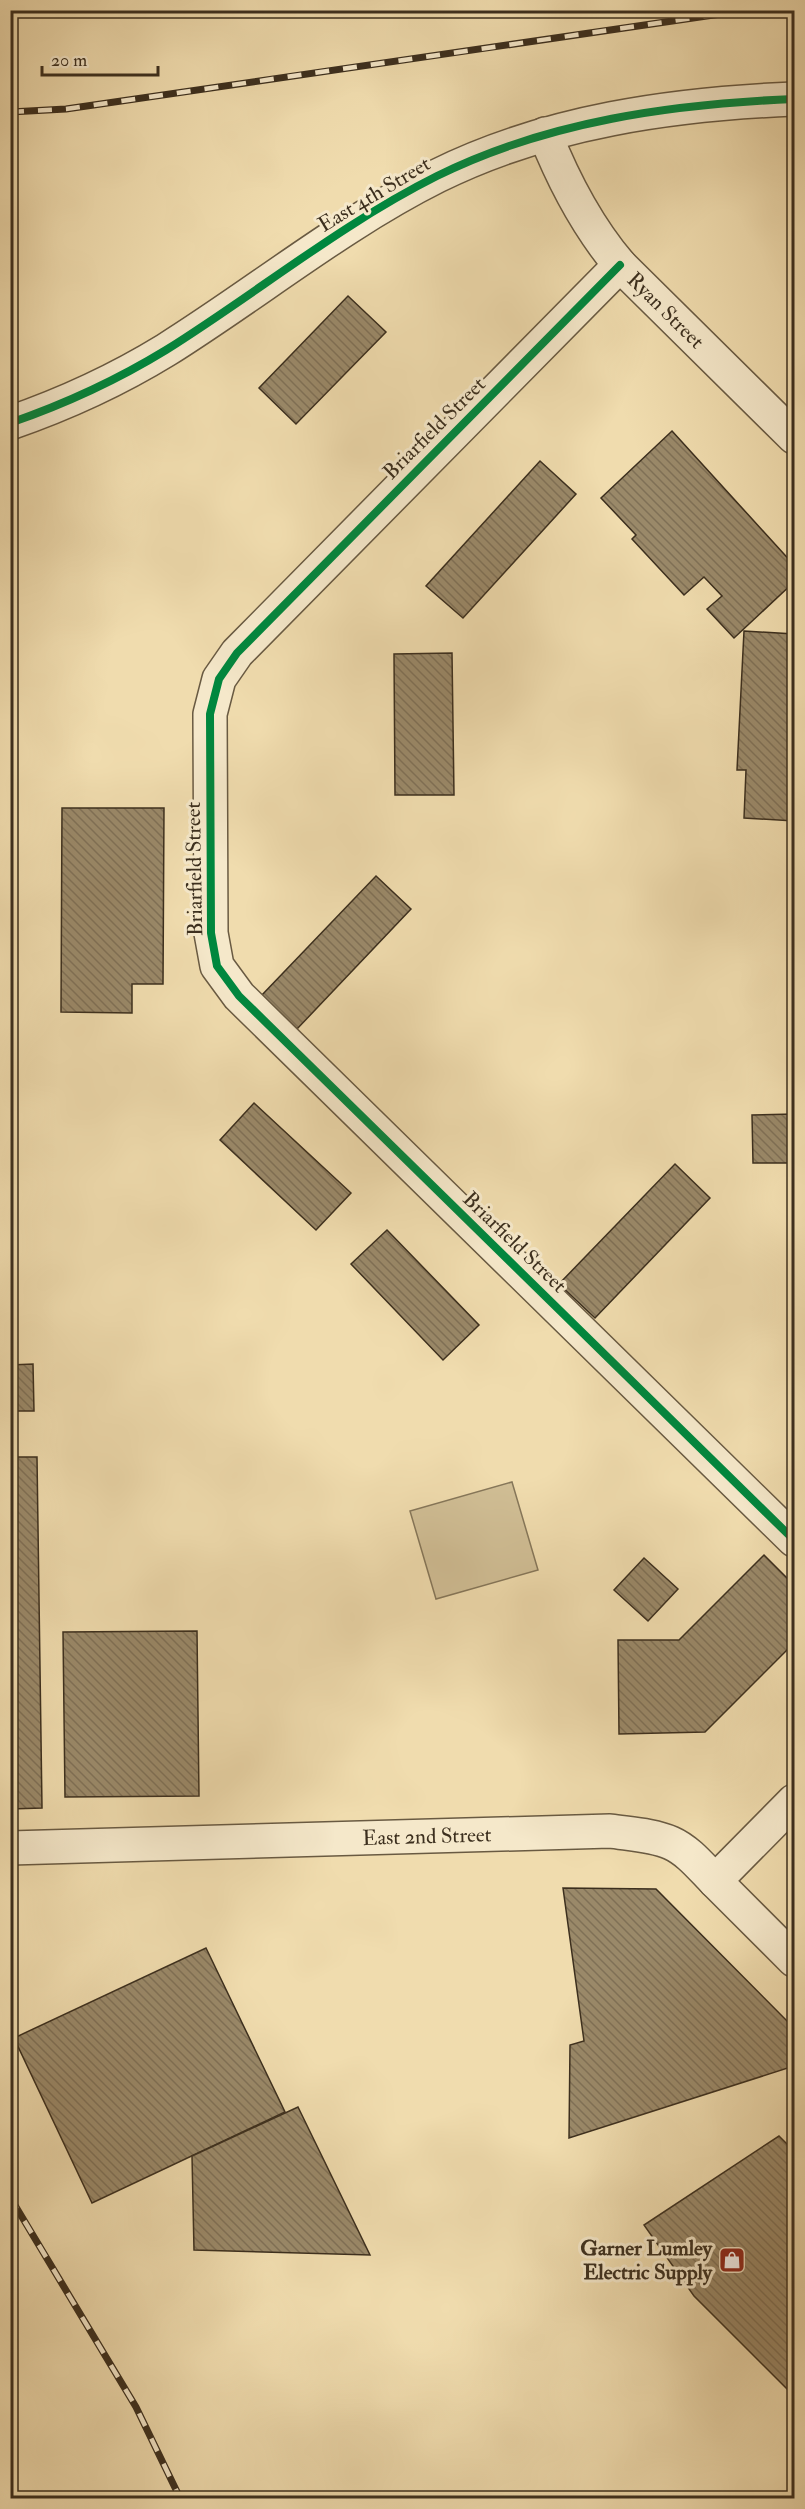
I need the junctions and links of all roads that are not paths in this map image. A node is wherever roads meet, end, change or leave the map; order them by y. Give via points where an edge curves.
1 (795, 99) edge
2 (545, 134) junction
3 (620, 265) junction
4 (10, 423) edge
5 (795, 437) edge
6 (795, 1540) edge
7 (795, 1801) edge
8 (10, 1848) edge
9 (715, 1881) junction
10 (795, 1960) edge

1 - 2 street, East 4th Street via 656,110
2 - 3 street, Ryan Street via 566,185
2 - 4 street, East 4th Street via 438,175 332,238 166,350 87,393
3 - 5 street, Ryan Street
3 - 6 street, Briarfield Street via 237,653 219,678 210,714 211,933 217,966 239,996
7 - 9 street
8 - 9 street, East 2nd Street via 610,1831 671,1844
9 - 10 street, East 2nd Street

